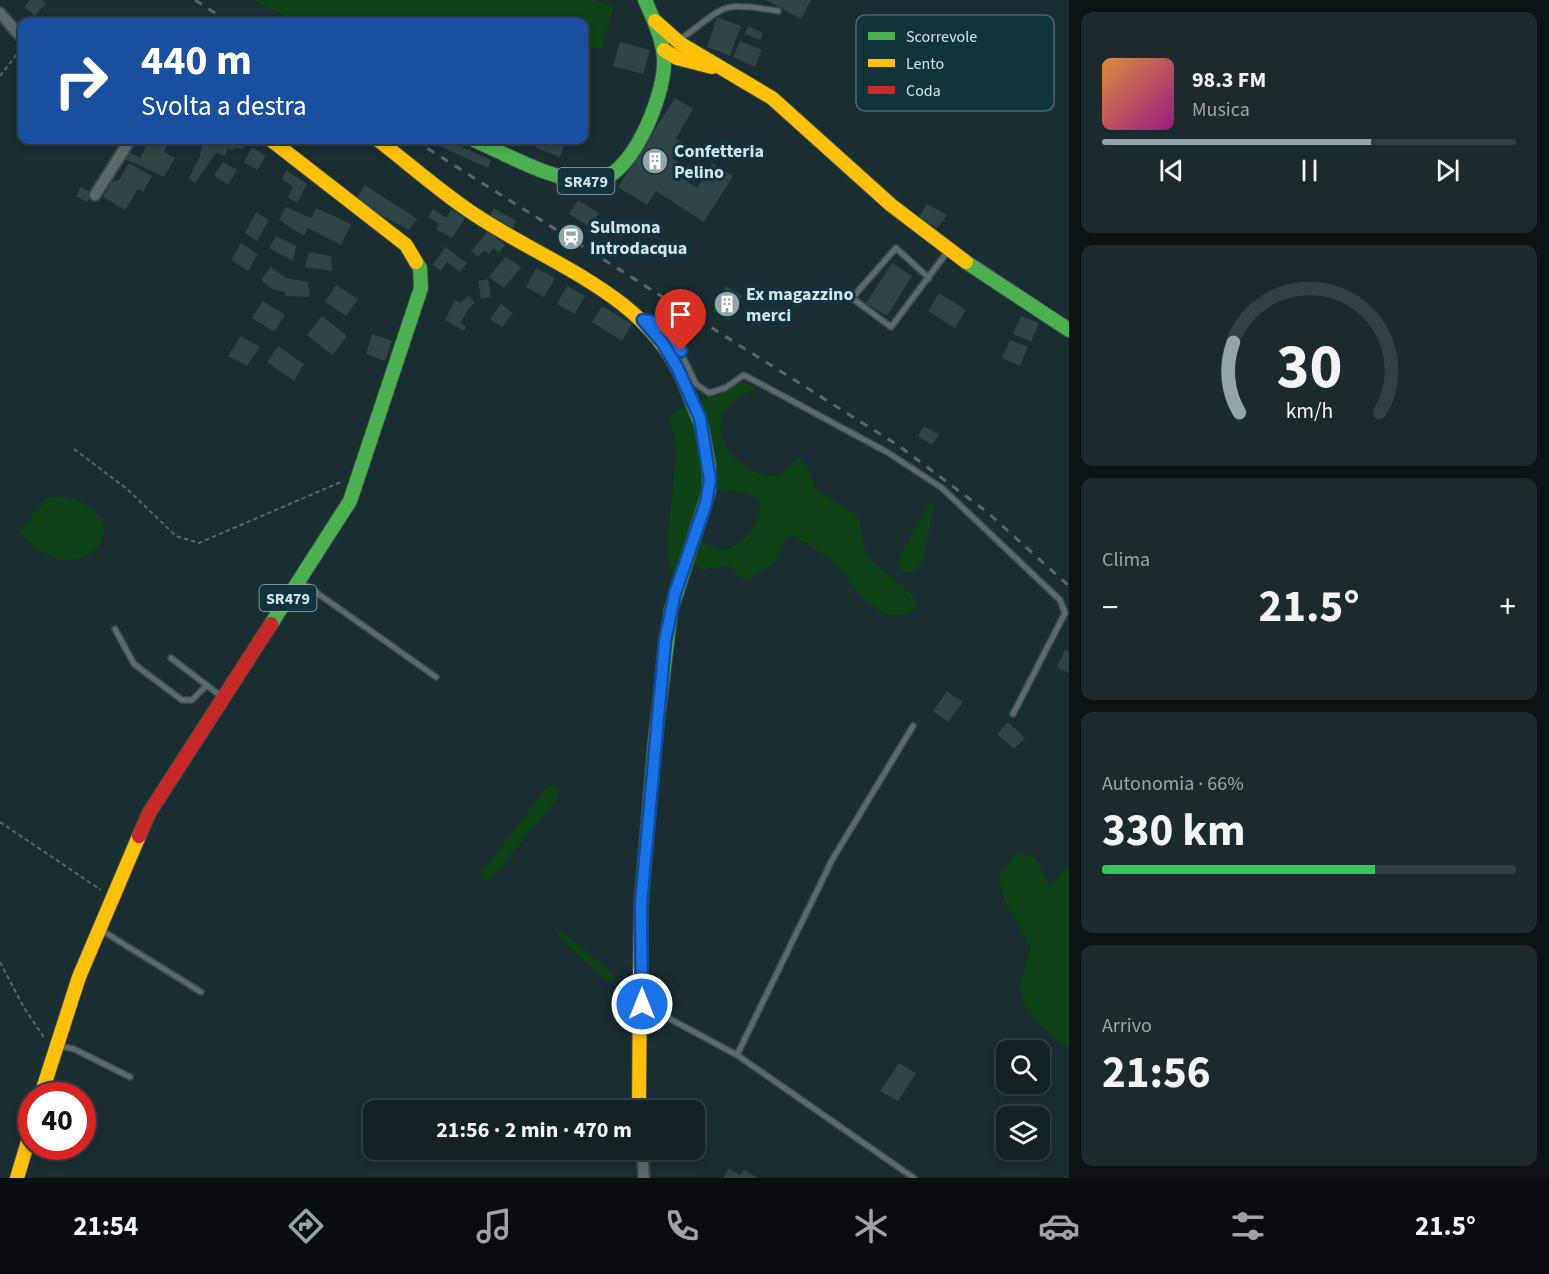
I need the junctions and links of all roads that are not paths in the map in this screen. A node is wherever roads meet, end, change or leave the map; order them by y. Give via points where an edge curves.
1 (645, 0) edge
2 (778, 11) dead end
3 (0, 13) edge
4 (18, 33) edge
5 (670, 46) junction
6 (699, 64) junction
7 (664, 74) junction
8 (735, 74) junction
9 (127, 144) edge
10 (276, 144) edge
11 (383, 144) edge
12 (484, 144) edge
13 (95, 195) dead end
14 (949, 249) junction
15 (929, 278) junction
16 (643, 320) junction
17 (1069, 330) edge
18 (299, 580) junction
19 (115, 629) dead end
20 (171, 658) dead end
21 (436, 677) dead end
22 (207, 685) junction
23 (224, 698) junction
24 (1013, 714) dead end
25 (913, 726) dead end
26 (100, 929) junction
27 (201, 992) dead end
28 (642, 1004) junction
29 (56, 1045) junction
30 (737, 1055) junction
31 (130, 1077) dead end
32 (45, 1082) edge
33 (639, 1100) edge
34 (22, 1160) edge
35 (643, 1160) edge
36 (17, 1178) edge
37 (644, 1178) edge
38 (914, 1178) edge

1 - 5 main road, SR479
2 - 5 lane via 746,3 719,6
3 - 4 street
5 - 6 main road via 677,58
5 - 7 main road, SR479
5 - 8 main road via 689,50
6 - 7 main road via 681,66
6 - 8 main road
7 - 12 main road, SR479 via 656,105 643,132 626,158 605,179 585,181 567,177
8 - 14 main road via 772,98 889,203
9 - 13 street
10 - 18 main road, SR479 via 406,245 420,268 422,288 350,501
11 - 16 main road via 469,211 564,266
14 - 15 lane
14 - 17 main road via 977,272
15 - 15 lane via 891,327 852,298 896,248
16 - 24 lane via 662,324 673,336 696,384 709,393 744,375 887,452 942,488 1060,600 1065,613
16 - 28 main road via 677,367 700,418 710,480 675,593 665,641 641,904
18 - 21 lane
18 - 23 main road, SR479
19 - 22 lane via 134,664 182,700 192,700
20 - 22 lane
22 - 23 lane
23 - 26 main road, SR479 via 149,813
25 - 30 lane via 832,860
26 - 27 lane
26 - 29 main road, SR479
28 - 30 lane
28 - 33 main road
29 - 31 lane via 74,1049
29 - 32 main road, SR479
30 - 38 lane
34 - 36 main road
35 - 37 street

